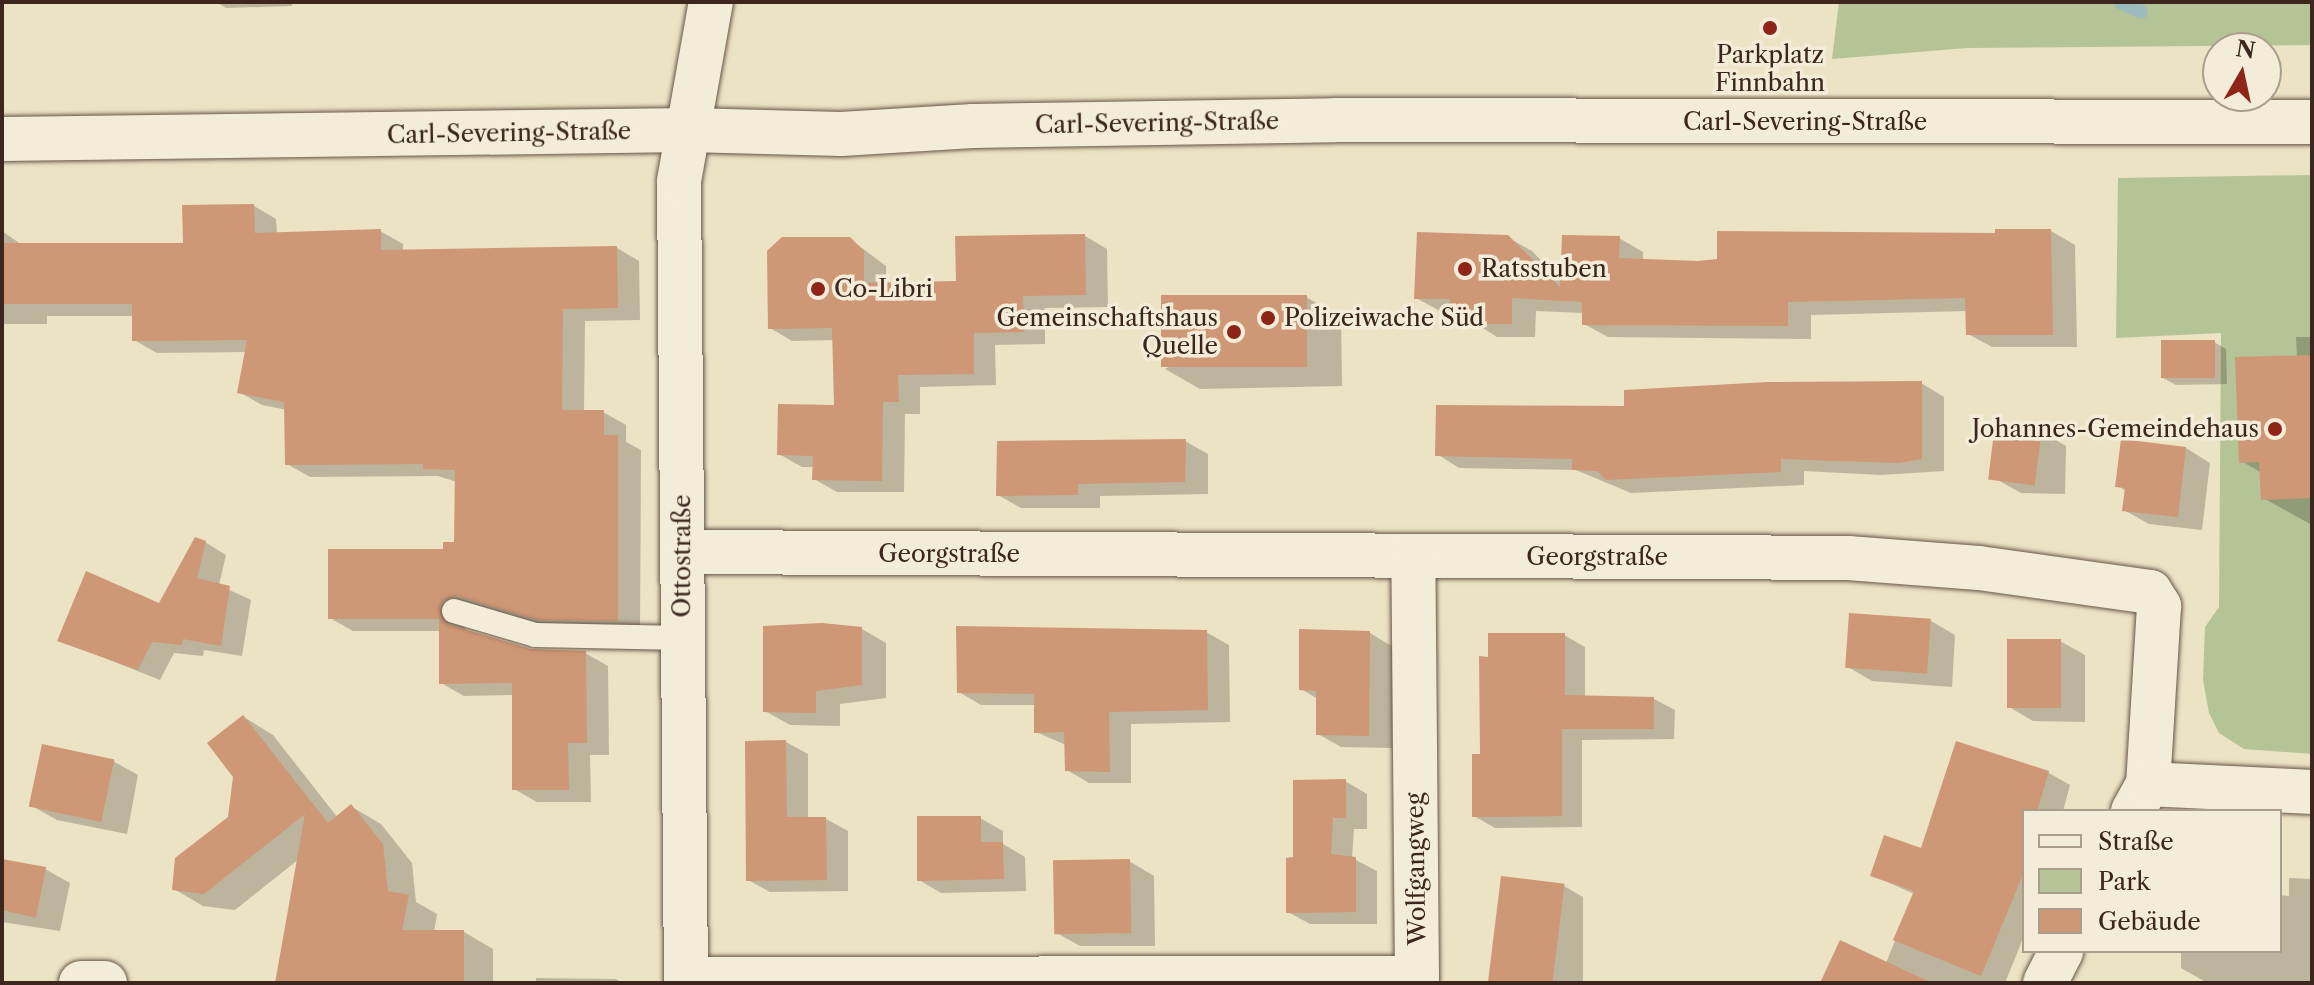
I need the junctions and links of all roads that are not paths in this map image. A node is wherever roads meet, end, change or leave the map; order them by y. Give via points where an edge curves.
1 (711, 2) edge
2 (2312, 122) edge
3 (688, 130) junction
4 (2, 139) edge
5 (682, 552) junction
6 (1413, 557) junction
7 (454, 611) dead end
8 (683, 638) junction
9 (2312, 792) edge
10 (2140, 797) edge
11 (2060, 953) edge
12 (686, 981) edge
13 (81, 983) edge
14 (105, 983) edge
15 (2045, 983) edge

1 - 3 street, Ottostraße
2 - 3 street, Carl-Severing-Straße via 1335,120 973,126 882,133
3 - 4 street, Carl-Severing-Straße
3 - 5 street, Ottostraße via 679,181
5 - 6 street, Georgstraße
5 - 8 street, Ottostraße
6 - 10 street, Georgstraße via 1848,558 1966,567 2150,592 2159,606
6 - 12 street, Wolfgangweg via 1417,978
7 - 8 lane via 535,635
8 - 12 street, Ottostraße
9 - 10 street, Georgstraße
11 - 15 street
13 - 14 street

